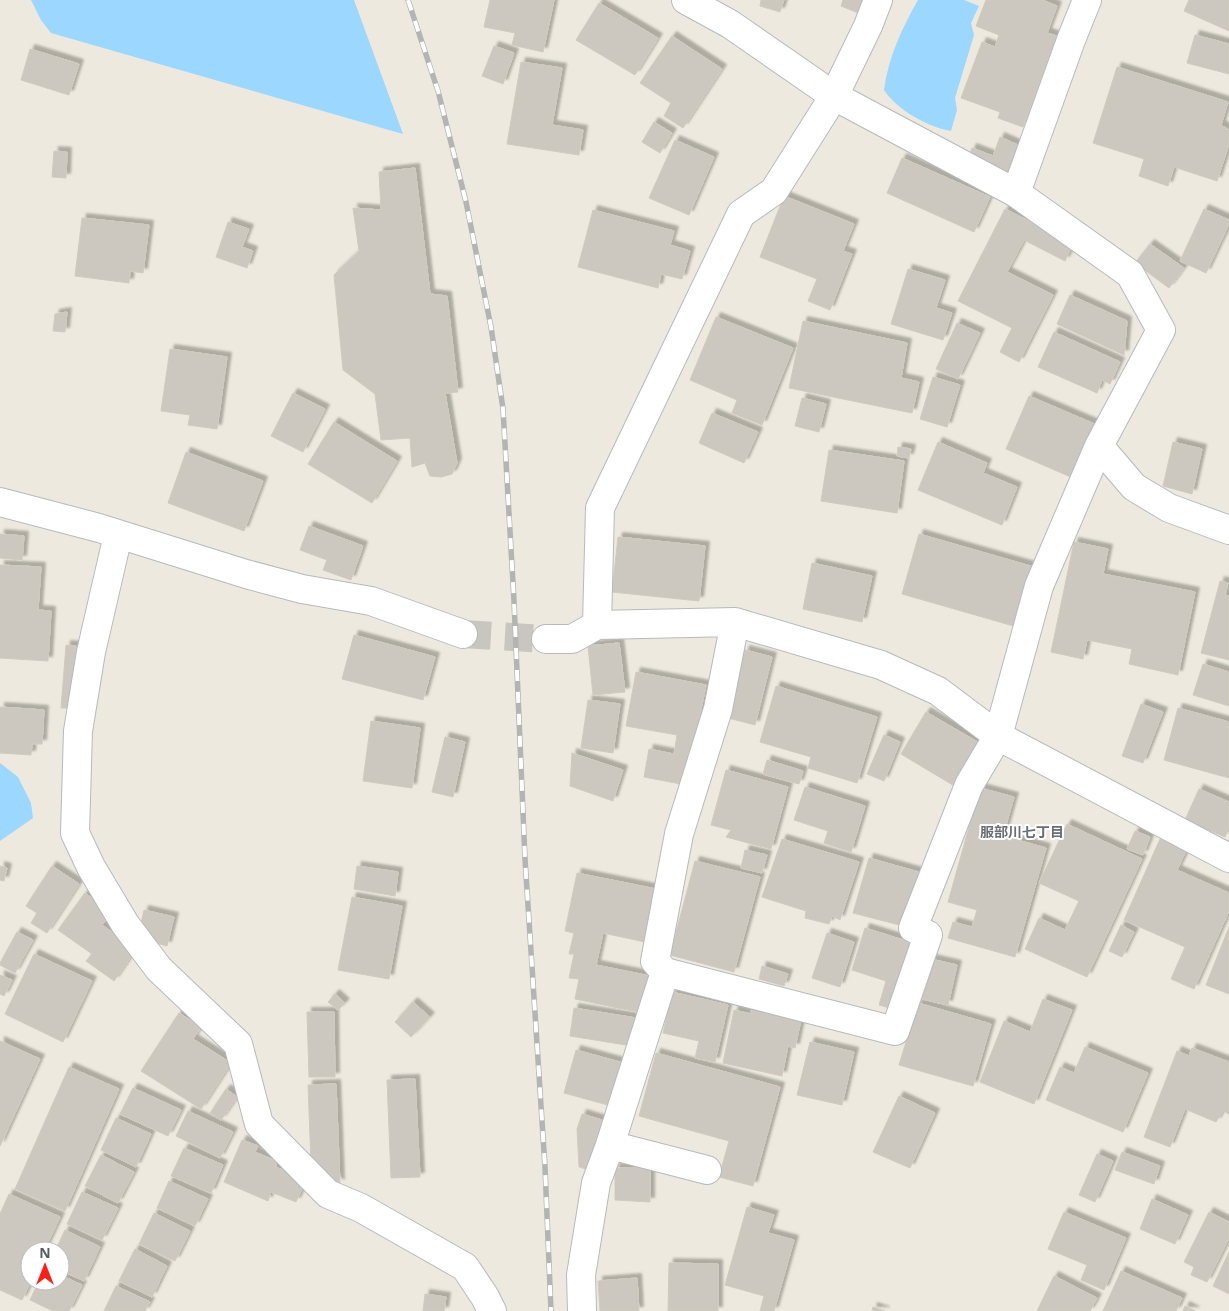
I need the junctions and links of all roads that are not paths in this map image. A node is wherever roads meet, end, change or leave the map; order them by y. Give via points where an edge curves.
1 (686, 0) edge
2 (878, 0) edge
3 (1087, 0) edge
4 (834, 96) junction
5 (1016, 193) junction
6 (1099, 446) junction
7 (0, 502) edge
8 (1229, 530) edge
9 (118, 535) junction
10 (735, 622) junction
11 (597, 625) junction
12 (463, 634) tunnel mouth
13 (546, 639) tunnel mouth
14 (998, 736) junction
15 (1229, 858) edge
16 (665, 972) junction
17 (610, 1145) junction
18 (707, 1170) dead end
19 (492, 1311) edge
20 (582, 1311) edge

1 - 4 street via 730,24
2 - 4 street
3 - 5 street
4 - 5 street
4 - 11 street via 774,191 741,214 600,508
5 - 6 street via 1130,274 1161,330
6 - 8 street via 1134,487 1169,508
6 - 14 street via 1039,586
7 - 9 street
9 - 12 street via 292,587 371,602
9 - 19 street via 91,652 78,731 75,833 91,867 125,924 159,969 238,1044 259,1124 328,1194 361,1208 465,1268
10 - 11 street
10 - 14 street via 881,665 938,691
10 - 16 street via 718,710 680,834 655,962
11 - 13 street via 572,639
14 - 15 street
14 - 16 street via 968,785 913,928 928,935 895,1031
16 - 17 street
17 - 18 street
17 - 20 street via 596,1183 581,1274

